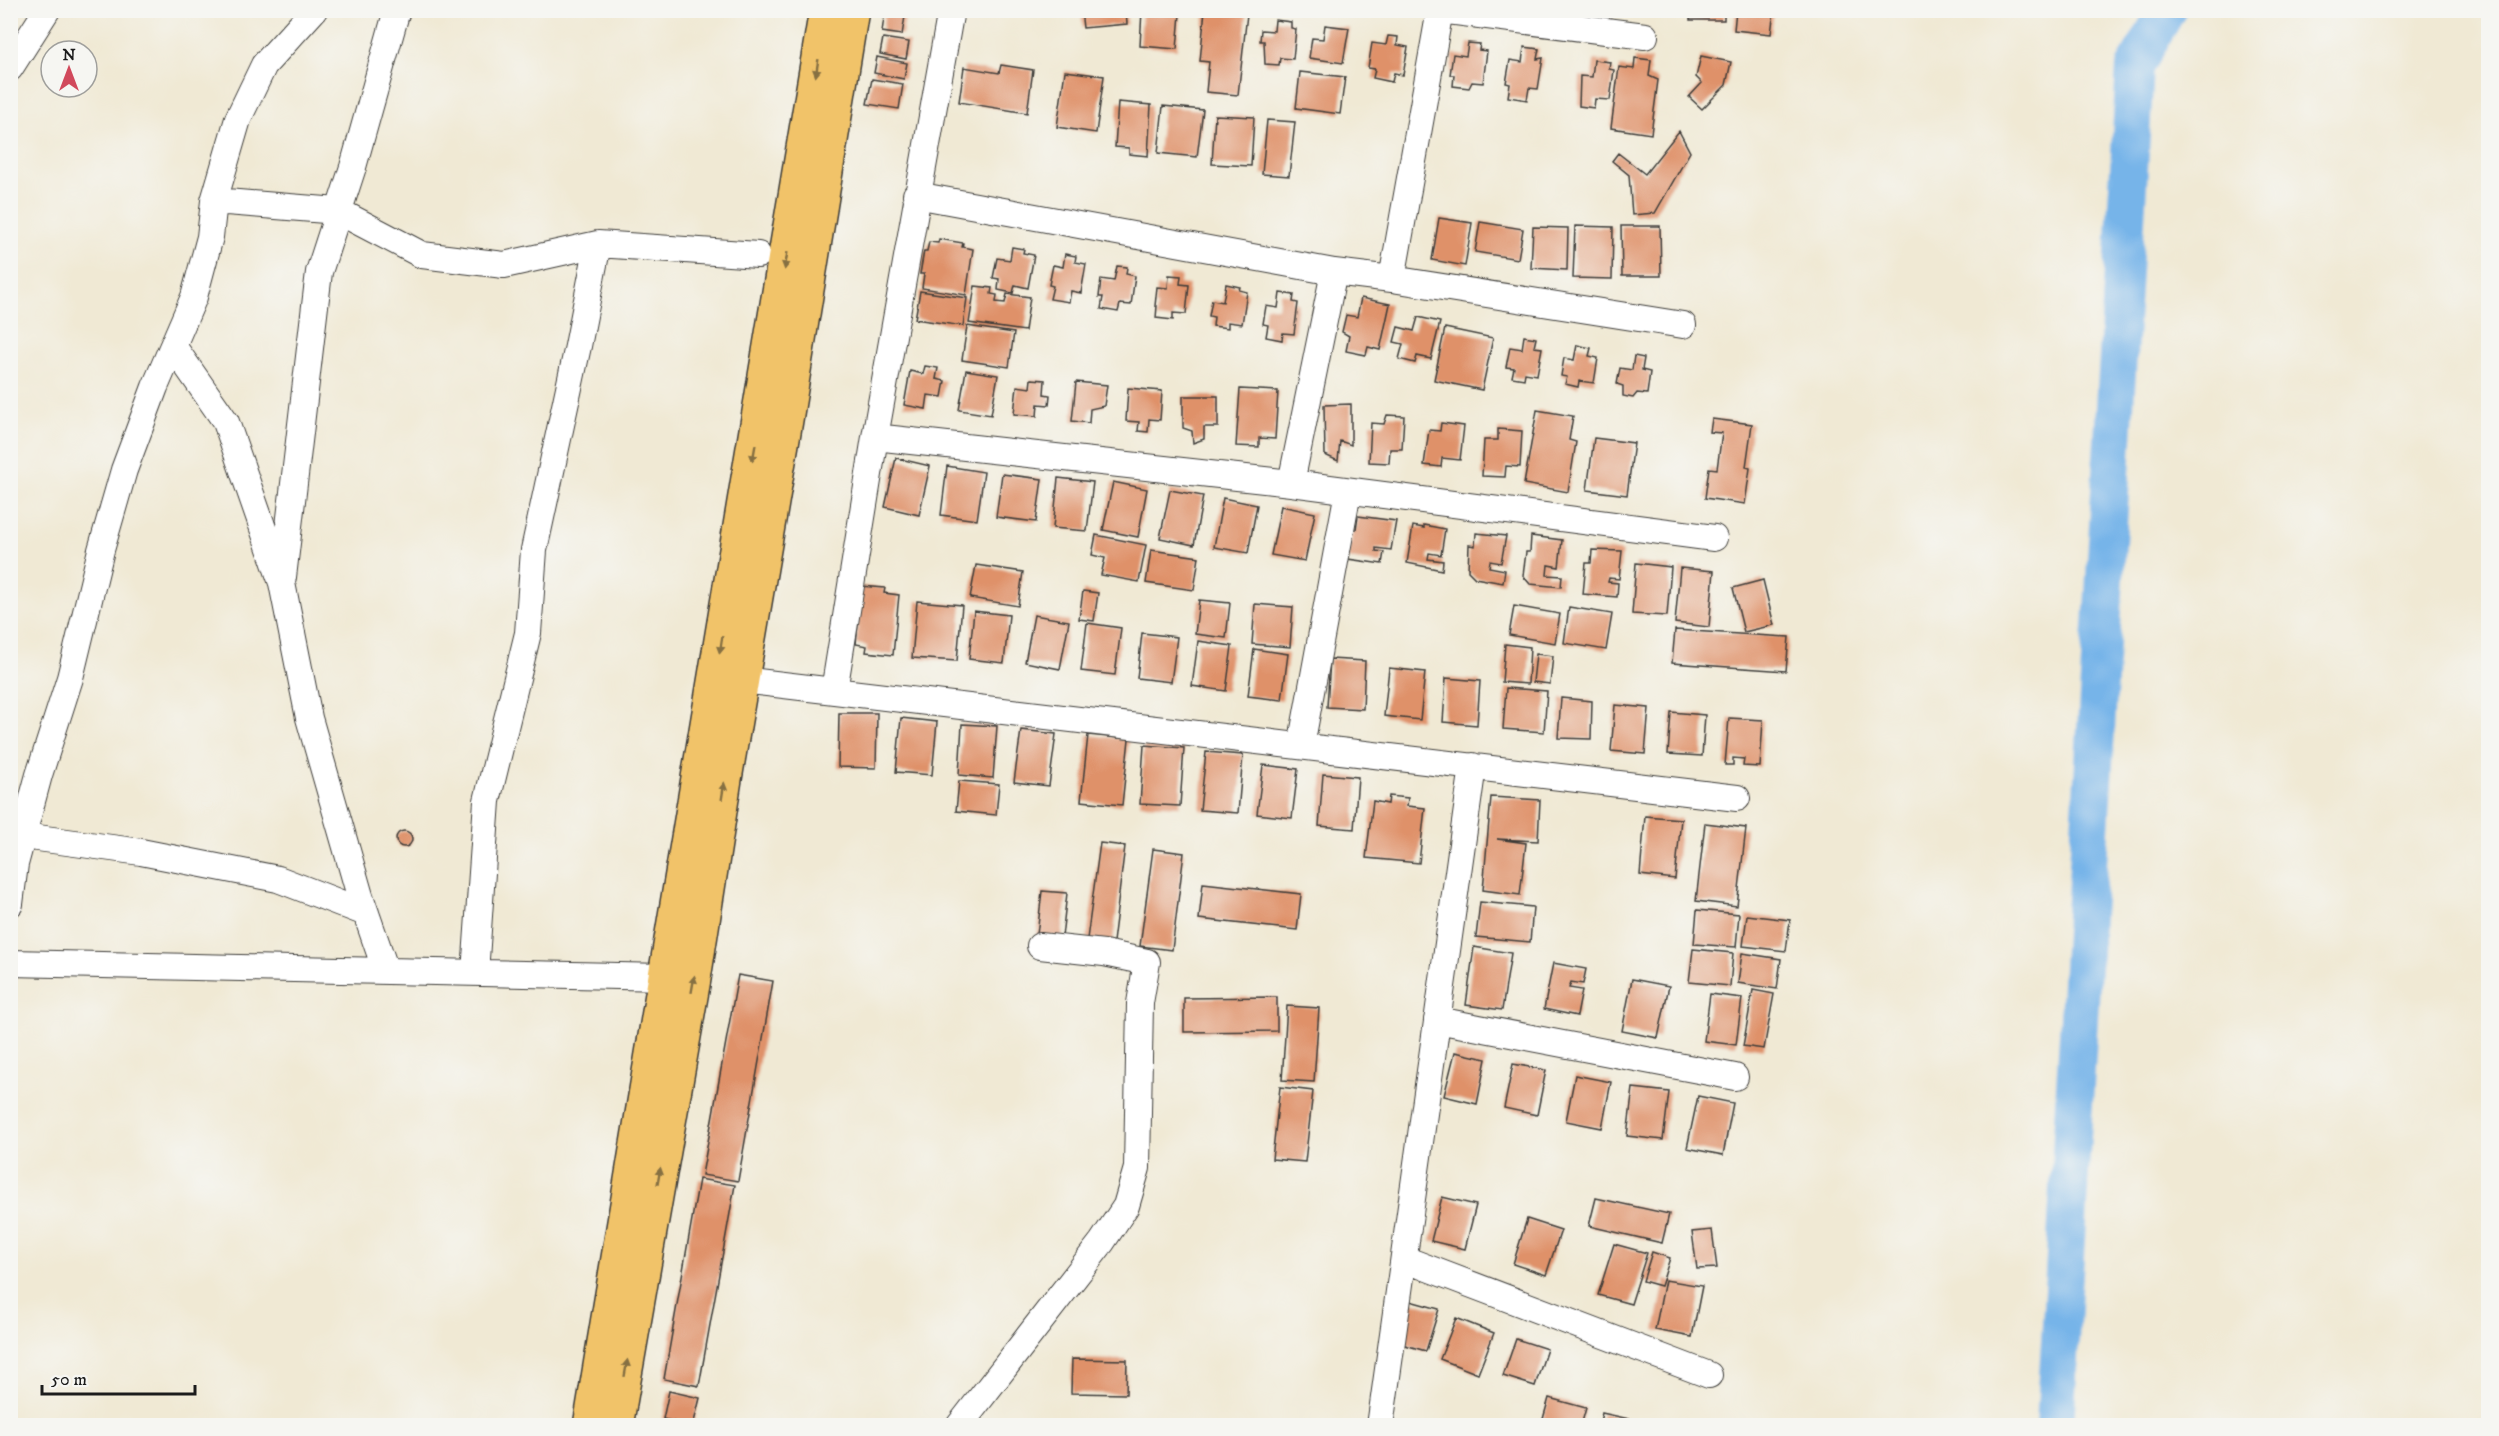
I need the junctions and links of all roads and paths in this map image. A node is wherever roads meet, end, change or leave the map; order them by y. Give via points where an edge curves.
1 (46, 10) edge
2 (314, 10) edge
3 (397, 10) edge
4 (826, 10) edge
5 (852, 10) edge
6 (951, 10) edge
7 (1440, 10) edge
8 (1645, 36) dead end
9 (10, 68) edge
10 (916, 195) junction
11 (214, 201) junction
12 (339, 212) junction
13 (598, 244) junction
14 (758, 255) dead end
15 (1334, 272) junction
16 (1392, 279) junction
17 (1683, 325) dead end
18 (173, 346) junction
19 (875, 437) junction
20 (1290, 483) junction
21 (1348, 490) junction
22 (1714, 538) dead end
23 (282, 583) junction
24 (742, 680) junction
25 (834, 691) junction
26 (1301, 746) junction
27 (1473, 766) junction
28 (1737, 798) dead end
29 (17, 833) edge
30 (10, 904) edge
31 (366, 913) junction
32 (1040, 946) dead end
33 (10, 963) edge
34 (386, 971) junction
35 (475, 973) junction
36 (666, 978) junction
37 (1437, 1020) junction
38 (1735, 1077) dead end
39 (1404, 1259) junction
40 (1709, 1375) dead end
41 (590, 1425) edge
42 (616, 1425) edge
43 (959, 1425) edge
44 (1380, 1425) edge

1 - 9 street
2 - 11 street via 264,65 238,119
3 - 12 street
4 -> 36 main road
5 - 24 main road
6 - 10 street
7 - 8 street
7 - 16 street
10 - 15 street
10 - 19 street
11 - 12 street
11 - 18 street via 210,237 194,297
12 - 13 street via 422,255 504,265
12 - 23 street via 319,272
13 - 14 street
13 - 35 street via 534,550 528,633 487,801
15 - 16 street
15 - 20 street
16 - 17 street
18 - 23 street via 226,422
18 - 29 street via 124,470 70,678
19 - 20 street
19 - 25 street
20 - 21 street
21 - 22 street
21 - 26 street
23 - 31 street via 309,718
24 - 25 street
42 -> 24 main road
25 - 26 street
26 - 27 street
27 - 28 street
27 - 37 street
29 - 30 street
29 - 31 street via 278,879
31 - 34 street
32 - 43 street via 1147,962 1140,1003 1137,1168 1126,1206 1102,1242
33 - 34 street
34 - 35 street
35 - 36 street
36 - 41 main road
37 - 38 street
37 - 39 street
39 - 40 street
39 - 44 street

